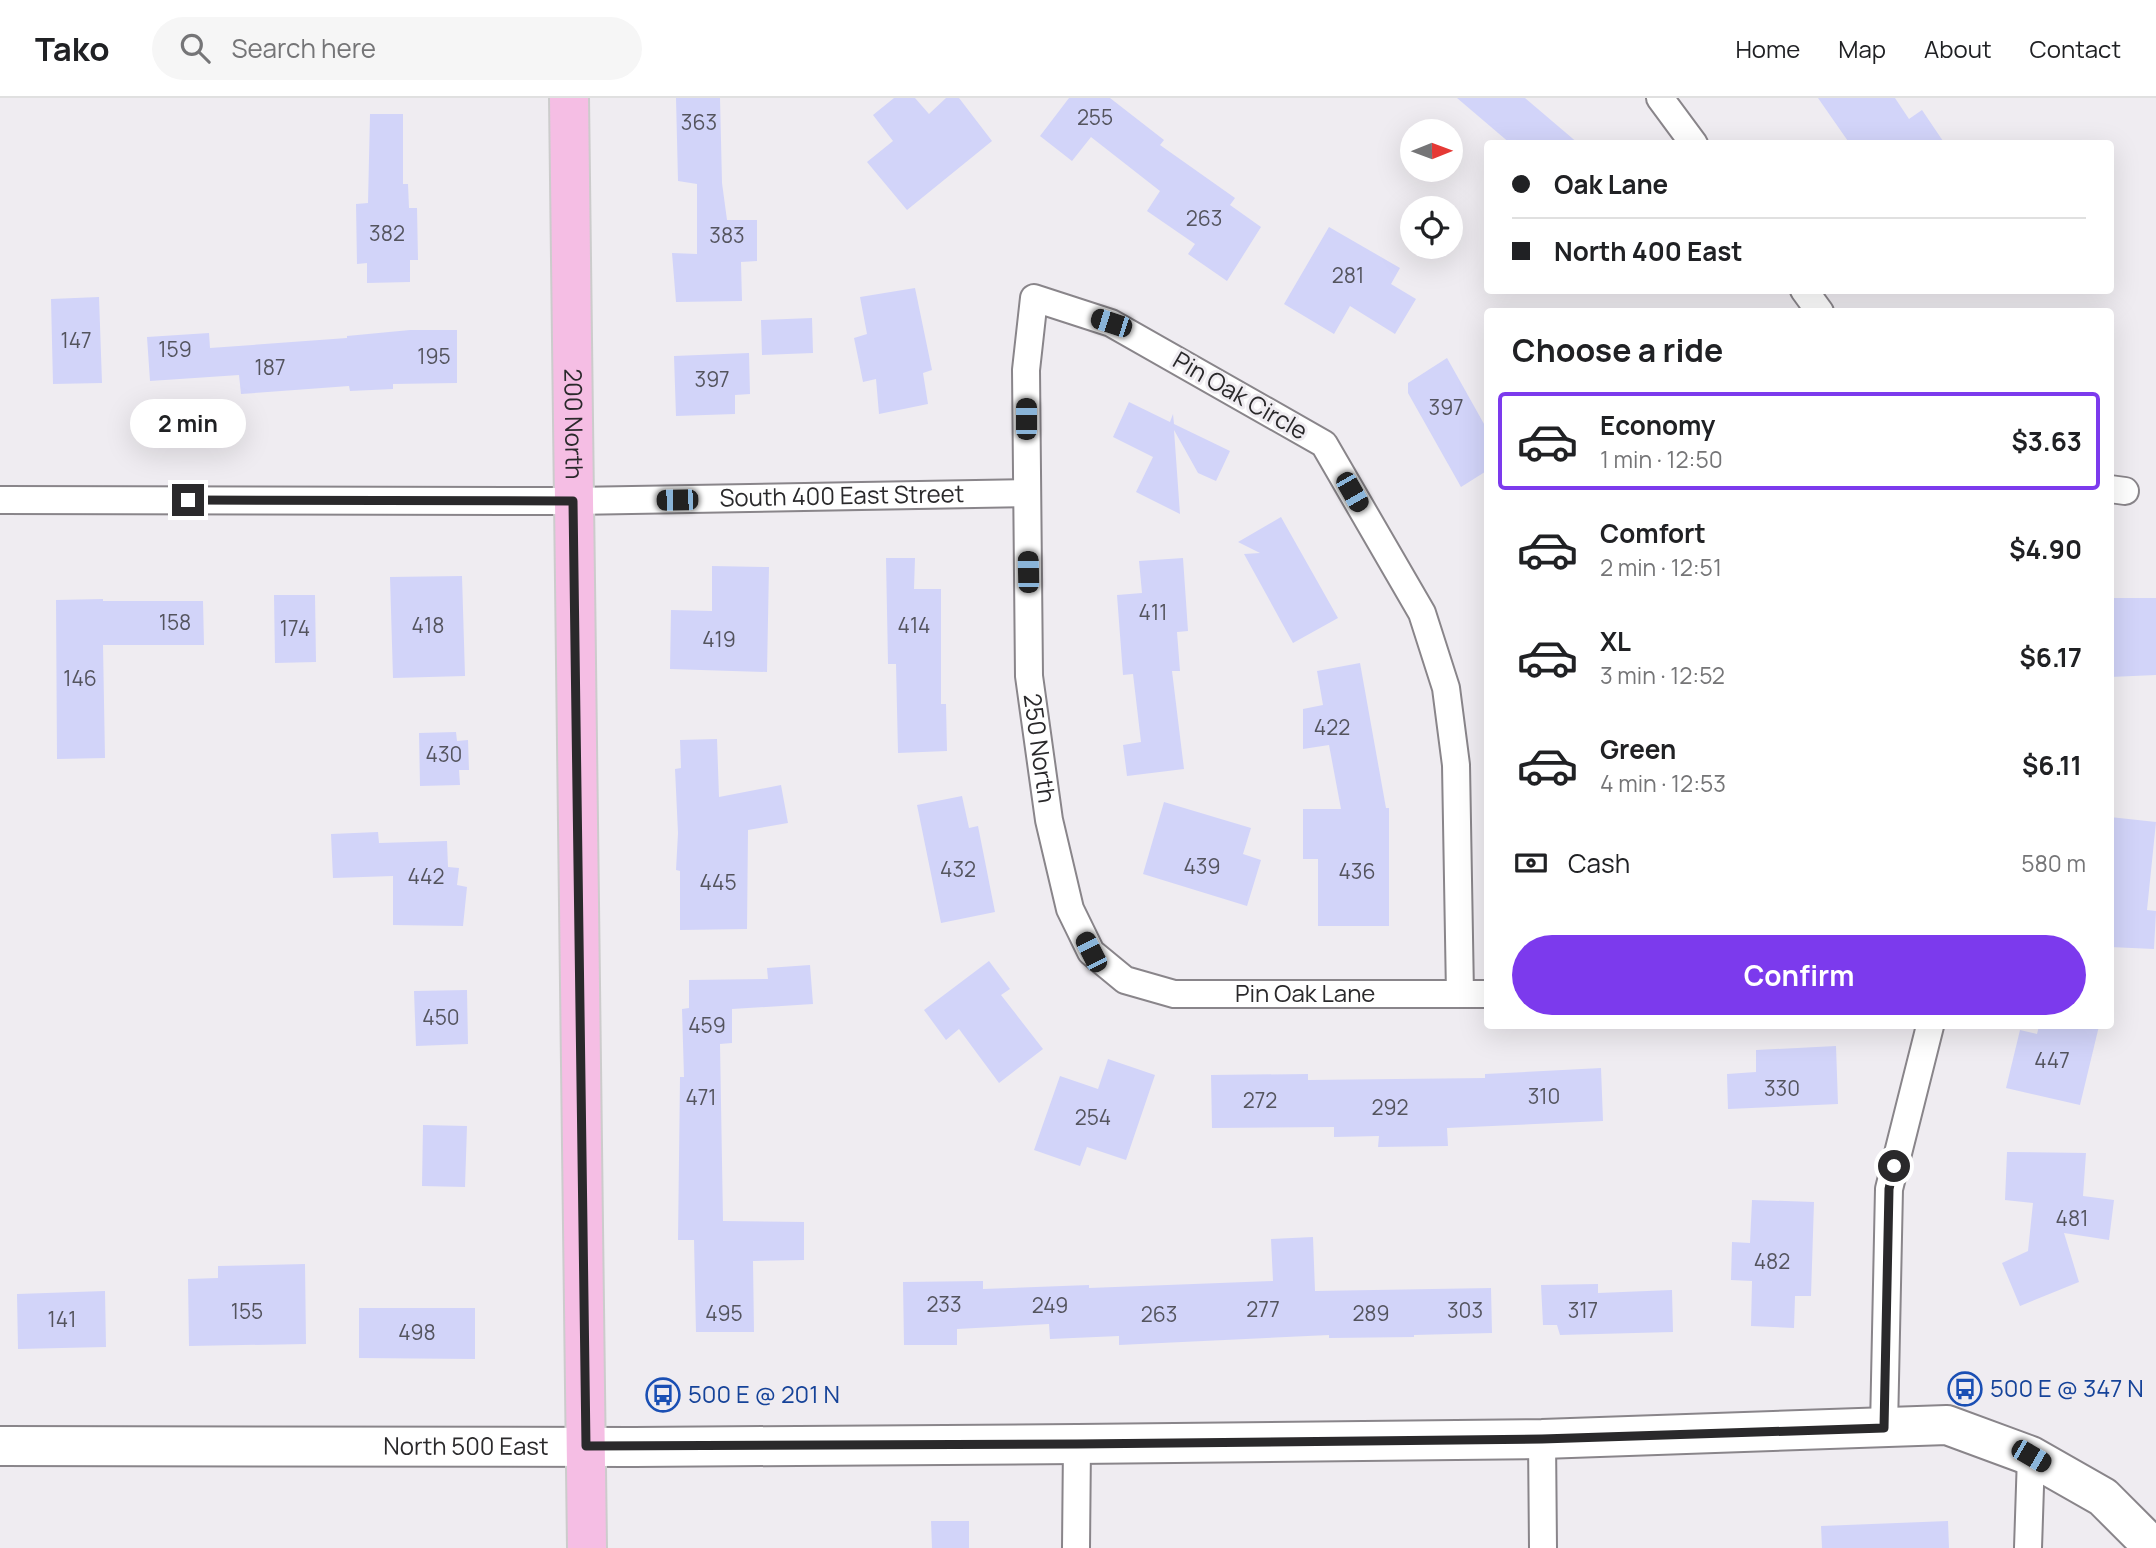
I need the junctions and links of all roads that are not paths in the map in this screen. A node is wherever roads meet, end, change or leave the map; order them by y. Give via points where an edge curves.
1 (569, 98) edge
2 (1660, 98) edge
3 (1691, 140) edge
4 (1027, 494) junction
5 (0, 500) edge
6 (573, 501) junction
7 (1125, 980) joint
8 (1460, 994) junction
9 (1484, 994) edge
10 (1929, 1029) edge
11 (1884, 1428) junction
12 (1542, 1439) junction
13 (1077, 1444) junction
14 (0, 1446) edge
15 (586, 1446) junction
16 (2031, 1456) junction
17 (587, 1548) edge
18 (1076, 1548) edge
19 (1543, 1548) edge
20 (2028, 1548) edge
21 (2154, 1548) edge

1 - 6 main road, 200 North
2 - 3 street
4 - 6 street, South 400 East Street
4 - 7 street, 250 North via 1029,676 1049,820 1070,909 1091,952
4 - 8 street, Pin Oak Circle via 1026,370 1034,298 1111,323 1324,444 1422,613 1446,688 1456,765
5 - 6 street, South 400 East Street
6 - 15 main road, 200 North
7 - 8 street, Pin Oak Lane via 1174,994
8 - 9 street, Pin Oak Lane
10 - 11 street via 1889,1189
11 - 12 street, North 500 East
11 - 16 street, North 500 East via 1947,1425
12 - 13 street, North 500 East
12 - 19 street
13 - 15 street, North 500 East
13 - 18 street
14 - 15 street, North 500 East
15 - 17 main road, 200 North
16 - 20 street
16 - 21 street, North 500 East via 2103,1497

